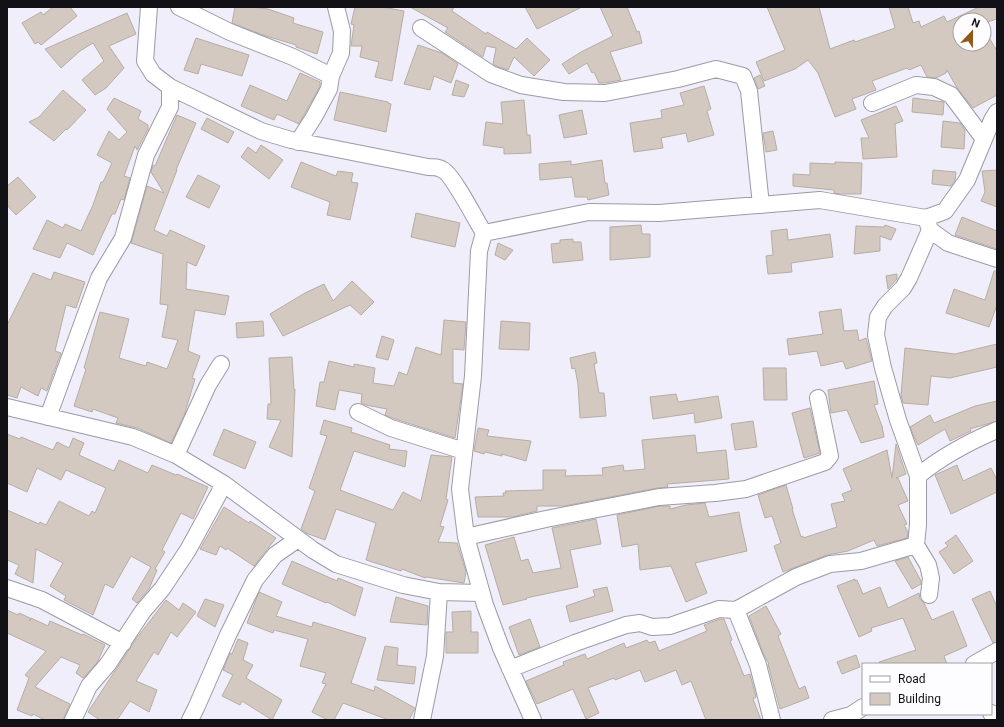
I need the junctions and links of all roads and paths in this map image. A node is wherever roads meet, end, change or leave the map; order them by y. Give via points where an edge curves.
1 (149, 7) edge
2 (179, 7) edge
3 (336, 7) edge
4 (421, 28) dead end
5 (331, 76) junction
6 (170, 87) junction
7 (872, 103) dead end
8 (997, 112) edge
9 (984, 139) junction
10 (298, 142) junction
11 (761, 205) junction
12 (928, 224) junction
13 (484, 233) junction
14 (997, 259) edge
15 (222, 364) dead end
16 (818, 398) dead end
17 (7, 407) edge
18 (358, 412) dead end
19 (48, 417) junction
20 (997, 430) edge
21 (464, 450) junction
22 (176, 455) junction
23 (918, 476) junction
24 (224, 484) junction
25 (466, 537) junction
26 (298, 538) junction
27 (916, 545) junction
28 (7, 588) edge
29 (439, 592) junction
30 (481, 593) junction
31 (929, 595) dead end
32 (736, 610) junction
33 (123, 643) junction
34 (997, 651) edge
35 (976, 663) edge
36 (510, 669) junction
37 (862, 708) edge
38 (75, 719) edge
39 (190, 720) edge
40 (422, 720) edge
41 (533, 720) edge
42 (772, 720) edge
43 (836, 720) edge

1 - 6 street via 145,61 153,74
2 - 5 street
3 - 5 street via 342,31 340,53
4 - 11 street via 490,74 521,85 564,92 605,93 716,69 743,76 749,91
5 - 10 street via 329,89
6 - 10 street via 261,130
6 - 19 street via 170,107 146,155 122,238 99,278
7 - 9 street via 916,85 934,87 951,95
8 - 9 street
9 - 12 street via 967,180 945,210
10 - 13 street via 445,170
11 - 12 street via 820,200
11 - 13 street via 659,213 589,212
12 - 14 street via 948,243
12 - 23 street via 909,278 878,317 876,335 898,420
13 - 21 street via 479,251 473,376
15 - 22 street via 208,385
16 - 25 street via 830,456 825,462 746,490 659,497
17 - 19 street
18 - 21 street via 391,428
19 - 22 street via 133,437
20 - 23 street via 953,451
21 - 25 street via 460,489
22 - 24 street
23 - 27 street
24 - 26 street
24 - 33 street via 188,550
25 - 30 street
26 - 29 street via 336,564 403,585
26 - 39 street via 275,555 255,580
27 - 31 street via 928,565 931,578
27 - 32 street via 861,561 830,564 796,577
28 - 33 street via 42,600
29 - 30 street
29 - 40 street via 435,656
30 - 36 street
32 - 36 street via 719,608 670,626 652,627 640,623 626,625
32 - 42 street via 758,665
33 - 38 street via 89,686
34 - 35 street
36 - 41 street
37 - 43 street

